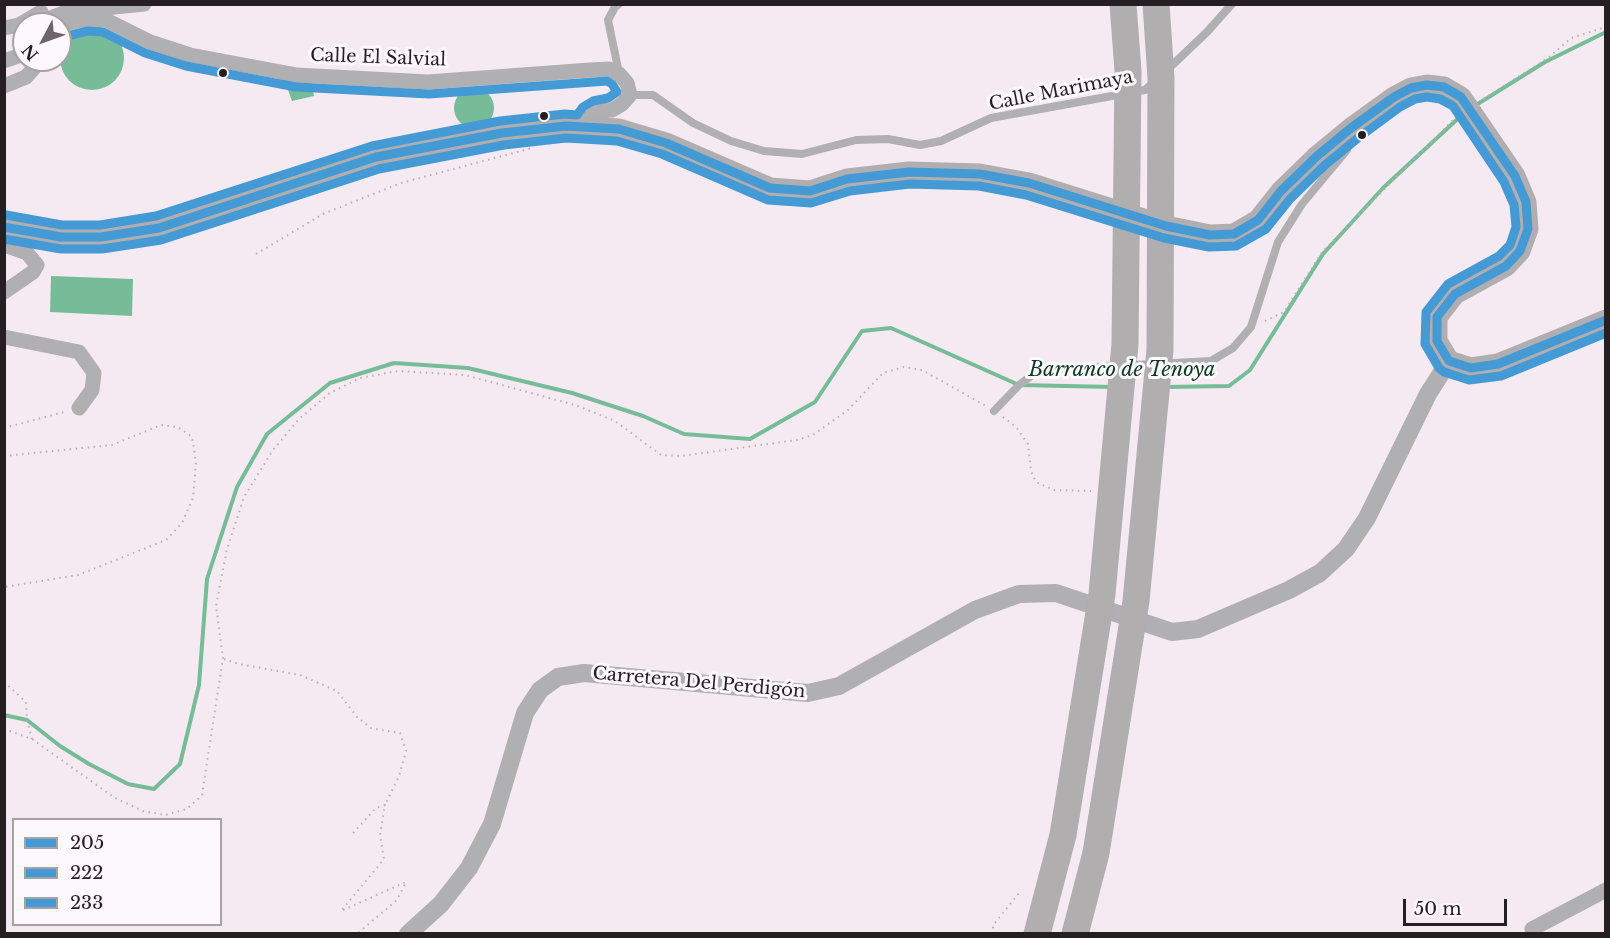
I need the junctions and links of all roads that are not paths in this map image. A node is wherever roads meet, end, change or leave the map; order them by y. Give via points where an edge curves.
1 (144, 4) edge
2 (620, 4) edge
3 (1123, 4) edge
4 (1156, 4) edge
5 (1232, 4) edge
6 (66, 12) edge
7 (72, 19) edge
8 (30, 72) edge
9 (619, 74) junction
10 (4, 86) edge
11 (630, 95) junction
12 (583, 127) junction
13 (1351, 128) junction
14 (4, 227) edge
15 (4, 245) edge
16 (4, 292) edge
17 (1605, 320) edge
18 (4, 337) edge
19 (1449, 361) junction
20 (79, 408) road end
21 (994, 411) road end
22 (1605, 890) edge
23 (1532, 929) dead end
24 (408, 933) edge
25 (1037, 933) edge
26 (1075, 933) edge

1 - 6 street
2 - 9 lane via 608,20
3 - 25 highway via 1128,71 1125,344 1102,594 1063,835
4 - 26 highway via 1161,78 1160,350 1136,601 1096,853
5 - 11 lane, Calle Marimaya via 1144,90 991,118 941,141 920,145 856,140 802,154 764,151 693,123 652,95
7 - 9 street, Calle El Salvial via 106,20 150,42 190,55 297,75 428,82 609,69
8 - 10 street
9 - 11 street
11 - 12 street via 612,110 591,116
12 - 13 main road via 619,129 666,143 770,188 810,191 847,179 909,172 980,174 1029,183 1166,226 1210,235 1234,234 1258,220 1281,191
12 - 14 main road via 502,133 376,157 159,228 102,237 61,237
13 - 19 main road via 1410,88 1444,87 1467,104 1515,176 1526,202 1528,230 1520,251 1506,266 1455,294 1437,317 1437,341
13 - 21 lane via 1347,150 1302,204 1278,242 1251,327 1233,348 1211,361 1039,370
15 - 16 street via 27,253 37,265
17 - 19 main road via 1498,364 1471,368
18 - 20 street via 79,352 94,374 92,390
19 - 24 street, Carretera Del Perdigón via 1428,394 1367,518 1346,549 1320,573 1289,590 1198,629 1172,632 1056,593 1019,594 975,610 839,686 808,693 584,673 558,677 540,690 525,713 492,824 470,868 441,904
22 - 23 street

